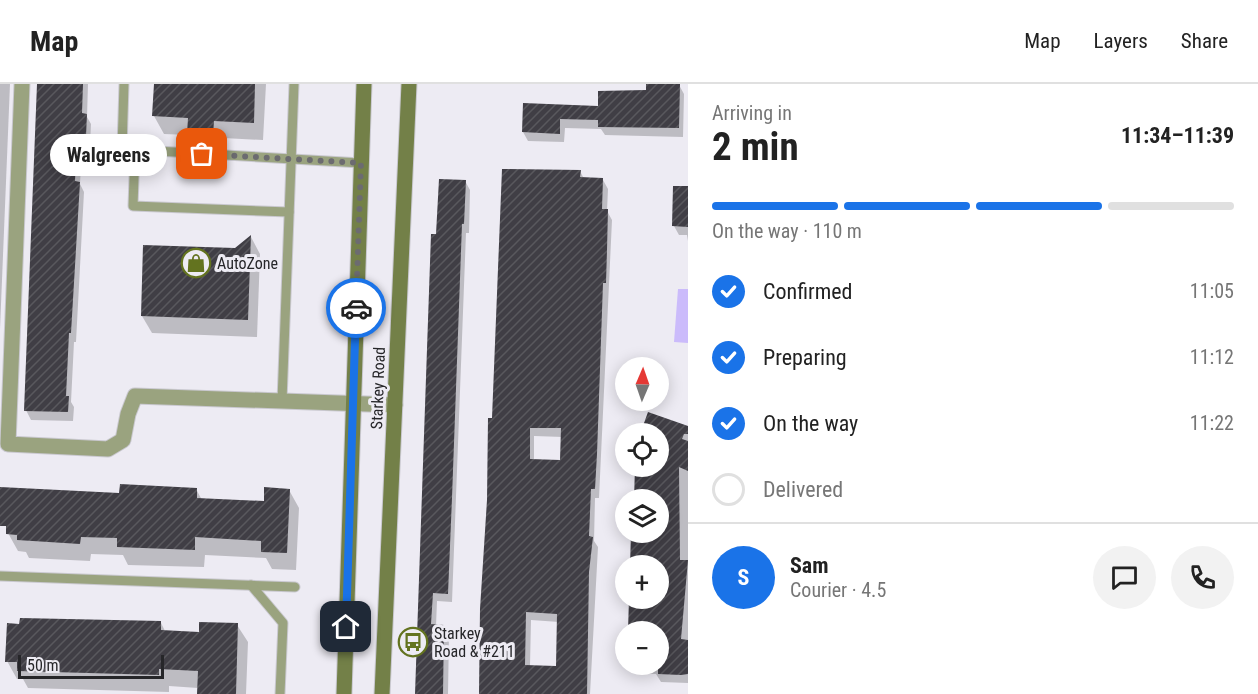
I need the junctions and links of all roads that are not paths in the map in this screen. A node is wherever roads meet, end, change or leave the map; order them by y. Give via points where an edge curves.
1 (22, 84) edge
2 (124, 84) edge
3 (294, 84) edge
4 (364, 84) edge
5 (409, 84) edge
6 (135, 150) junction
7 (291, 160) junction
8 (361, 163) junction
9 (289, 212) junction
10 (282, 401) junction
11 (352, 404) junction
12 (395, 405) junction
13 (0, 576) edge
14 (251, 585) junction
15 (295, 587) dead end
16 (280, 694) edge
17 (344, 694) edge
18 (382, 694) edge

1 - 10 street via 8,444 108,449 123,440 135,396
2 - 6 lane via 122,149
3 - 7 lane
4 - 8 main road, Starkey Road
5 - 12 main road, Starkey Road
6 - 7 lane
6 - 9 lane via 133,206
7 - 8 lane
7 - 9 lane
8 - 11 main road, Starkey Road
9 - 10 lane
10 - 11 street
11 - 12 street
11 - 17 main road, Starkey Road
12 - 18 main road, Starkey Road
13 - 14 lane
14 - 15 lane
14 - 16 lane via 283,624

